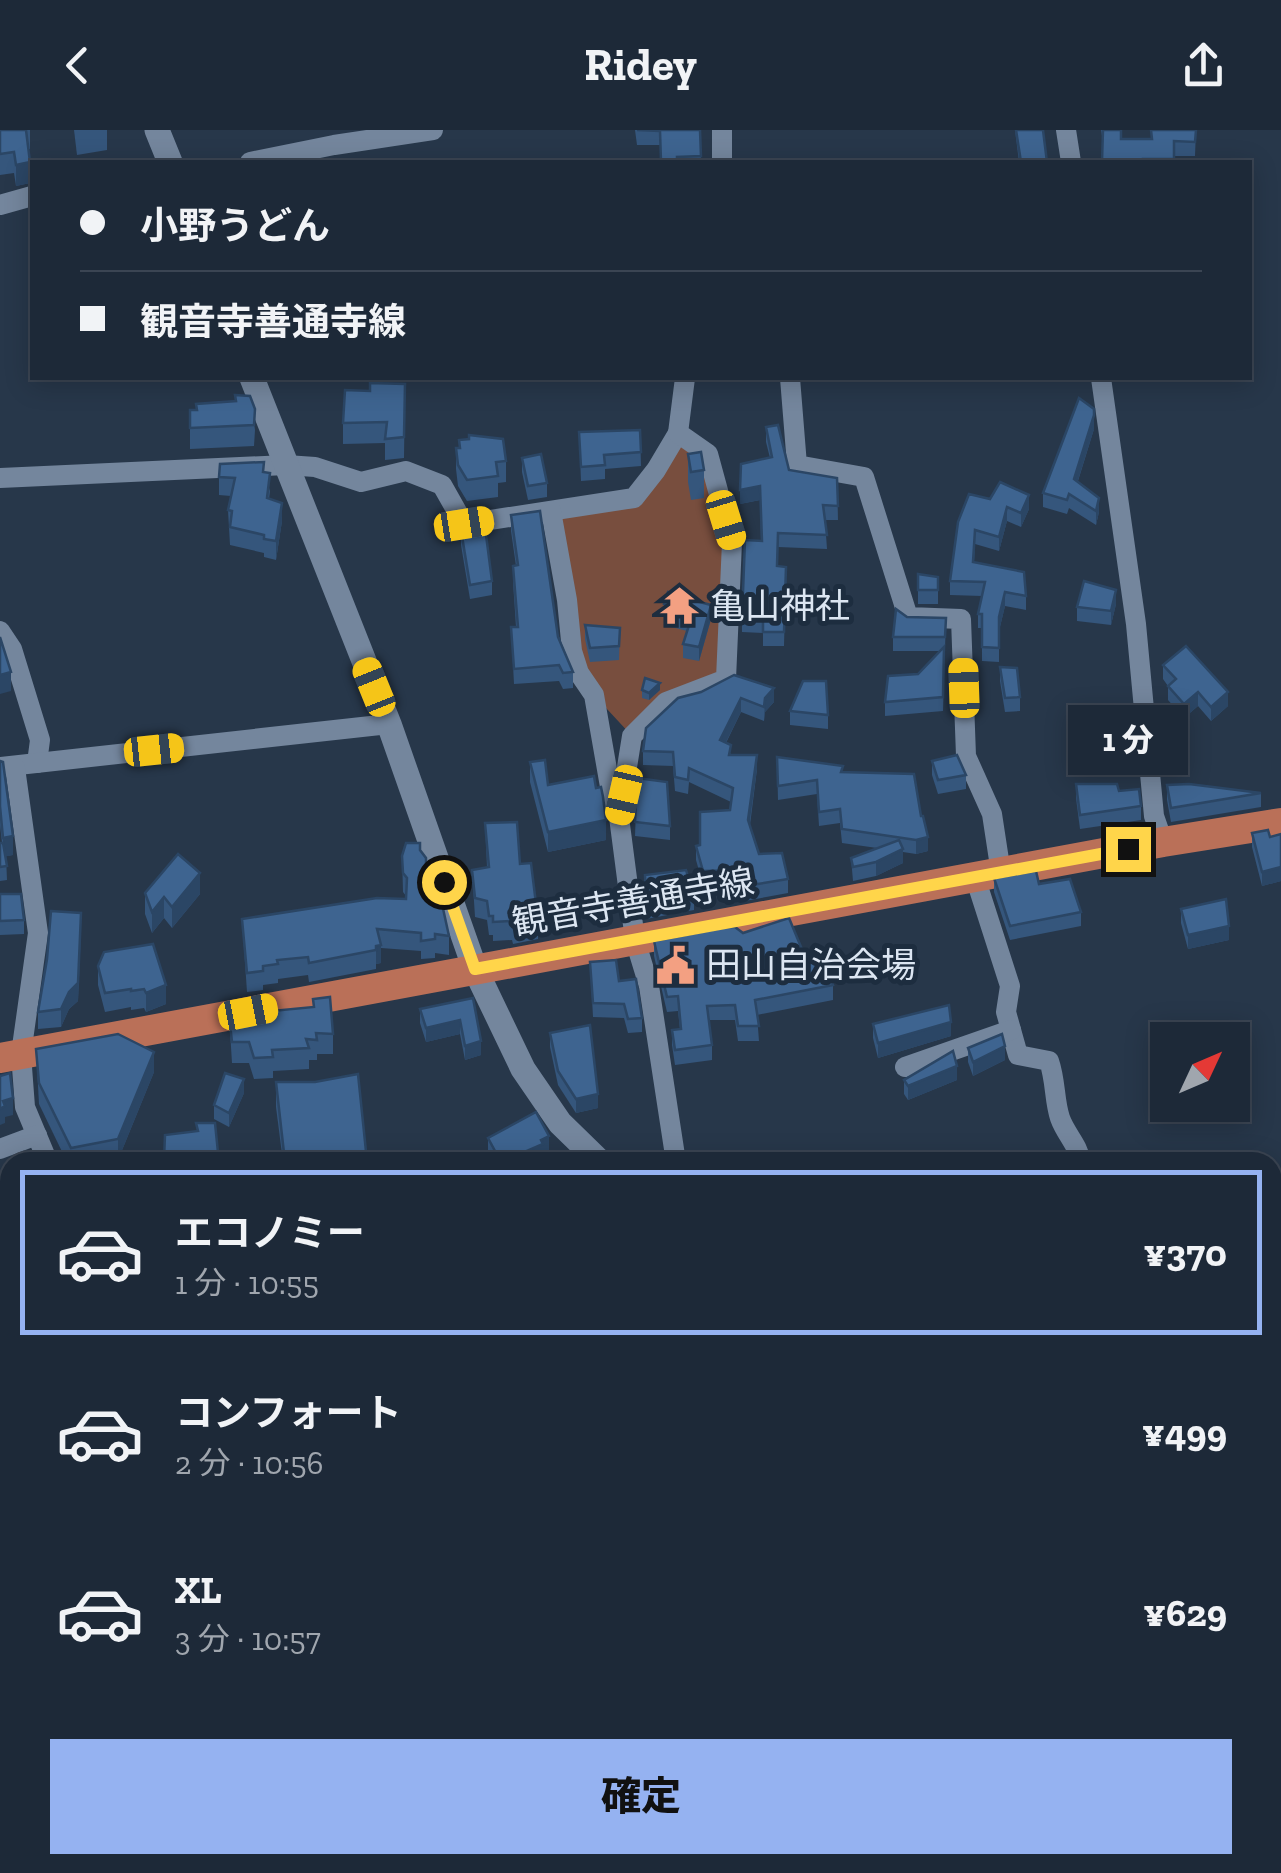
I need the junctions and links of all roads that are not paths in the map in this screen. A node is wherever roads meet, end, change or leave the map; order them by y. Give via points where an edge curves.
1 (157, 130) edge
2 (433, 130) edge
3 (722, 130) edge
4 (1066, 130) edge
5 (169, 160) edge
6 (260, 160) edge
7 (722, 160) edge
8 (1071, 160) edge
9 (30, 196) edge
10 (0, 204) edge
11 (253, 380) edge
12 (685, 380) edge
13 (790, 380) edge
14 (1100, 380) edge
15 (678, 433) junction
16 (286, 466) junction
17 (0, 478) edge
18 (551, 511) junction
19 (0, 631) edge
20 (388, 724) junction
21 (37, 764) junction
22 (8, 768) edge
23 (618, 816) junction
24 (1281, 823) edge
25 (1163, 842) junction
26 (988, 875) junction
27 (634, 940) junction
28 (475, 969) junction
29 (1011, 1030) junction
30 (10, 1056) edge
31 (905, 1067) dead end
32 (38, 1135) junction
33 (0, 1149) edge
34 (44, 1152) edge
35 (590, 1152) edge
36 (674, 1152) edge
37 (1080, 1152) edge

1 - 5 street
2 - 6 street
3 - 7 street
4 - 8 street
9 - 10 street
11 - 16 street
12 - 15 street
13 - 26 street via 796,465 864,477 908,617 962,619 966,756 992,814
14 - 25 street via 1136,624 1154,816
15 - 18 street via 634,498
15 - 23 street via 708,454 732,542 726,679 666,702 632,736
16 - 17 street
16 - 18 street via 315,467 361,482 406,471 442,484 464,524
16 - 20 street
18 - 23 street via 572,651 594,695
19 - 21 street via 12,648 40,740
20 - 21 street
20 - 28 street
21 - 22 street
22 - 30 street via 38,933
23 - 27 street
24 - 25 main road, 観音寺善通寺線
25 - 26 main road, 観音寺善通寺線
26 - 27 main road, 観音寺善通寺線
26 - 29 street via 1010,986
27 - 28 main road, 観音寺善通寺線
27 - 36 street via 648,983
28 - 30 main road, 観音寺善通寺線
28 - 35 street via 524,1069 560,1123
29 - 31 street
29 - 37 street via 1018,1056 1048,1061 1060,1118
30 - 32 street
32 - 33 street
32 - 34 street

